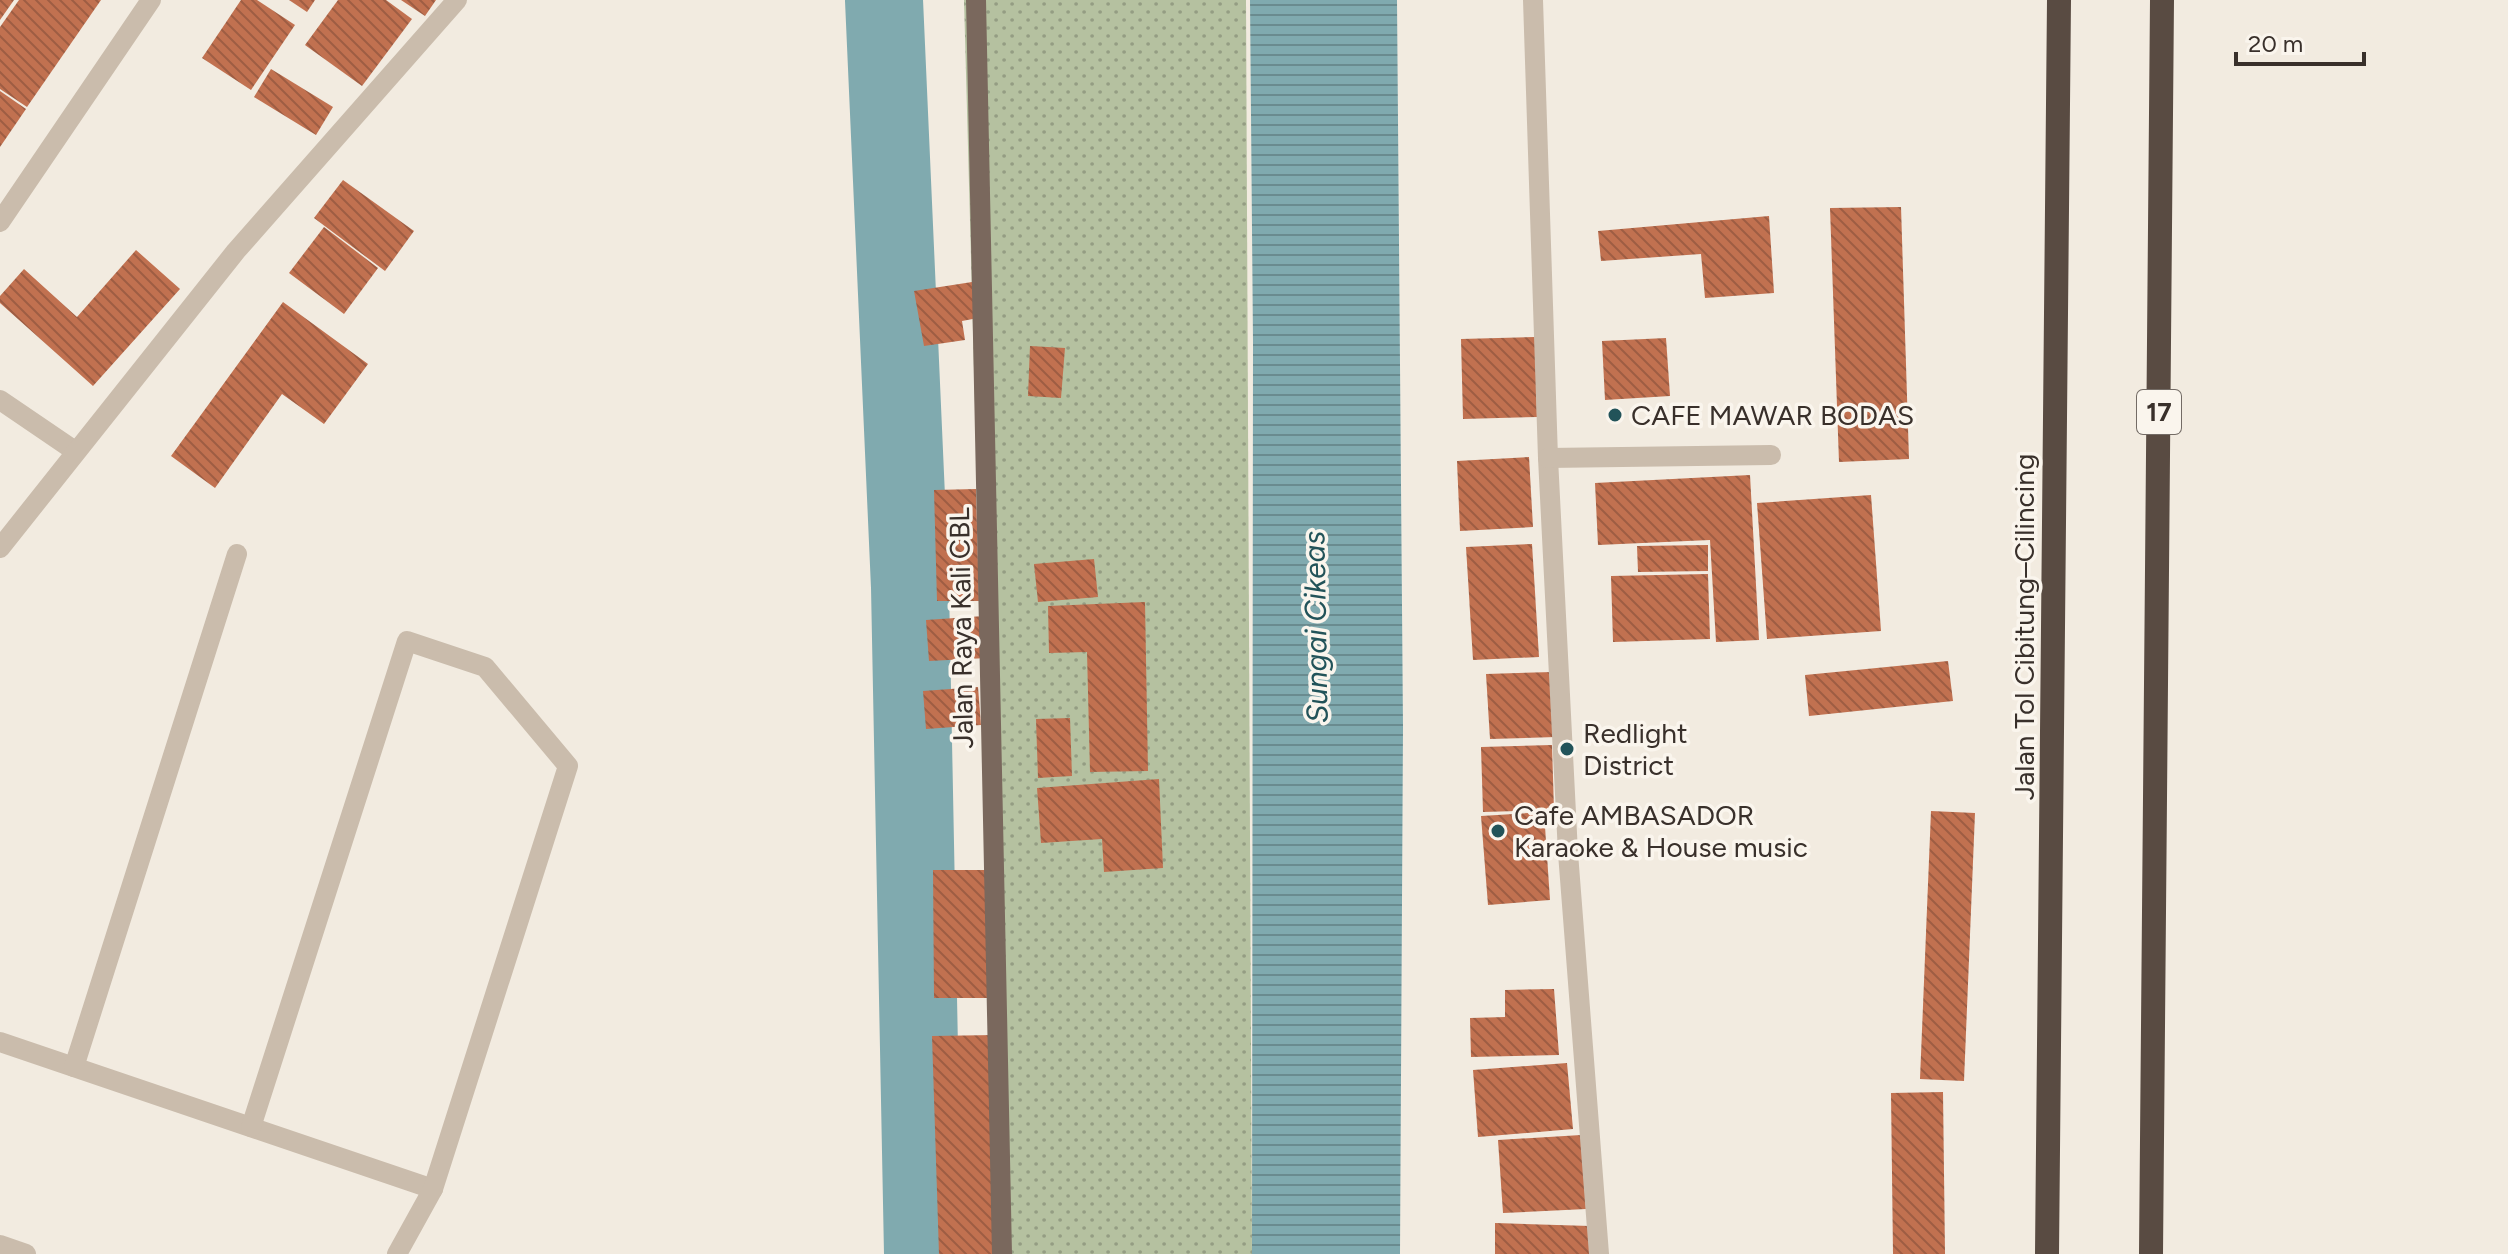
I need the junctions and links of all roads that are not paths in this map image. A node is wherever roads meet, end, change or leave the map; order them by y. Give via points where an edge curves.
1 (151, 0) edge
2 (457, 0) edge
3 (976, 0) edge
4 (1533, 0) edge
5 (2059, 0) edge
6 (2162, 0) edge
7 (0, 222) edge
8 (0, 400) edge
9 (75, 451) junction
10 (1771, 455) dead end
11 (1548, 458) junction
12 (0, 548) edge
13 (237, 554) dead end
14 (0, 1042) edge
15 (74, 1067) junction
16 (251, 1127) junction
17 (433, 1189) junction
18 (0, 1245) edge
19 (26, 1254) edge
20 (397, 1254) edge
21 (1002, 1254) edge
22 (1599, 1254) edge
23 (2047, 1254) edge
24 (2151, 1254) edge

1 - 7 street
2 - 9 street via 236,251
3 - 21 main road, Jalan Raya Kali CBL
4 - 11 street
5 - 23 highway, Jalan Tol Cibitung–Cilincing
6 - 24 highway, 17
8 - 9 street
9 - 12 street
10 - 11 street
11 - 22 street via 1575,973
13 - 15 street
14 - 15 street
15 - 16 street
16 - 17 street
16 - 17 street via 407,641 485,667 568,766
17 - 20 street
18 - 19 street

